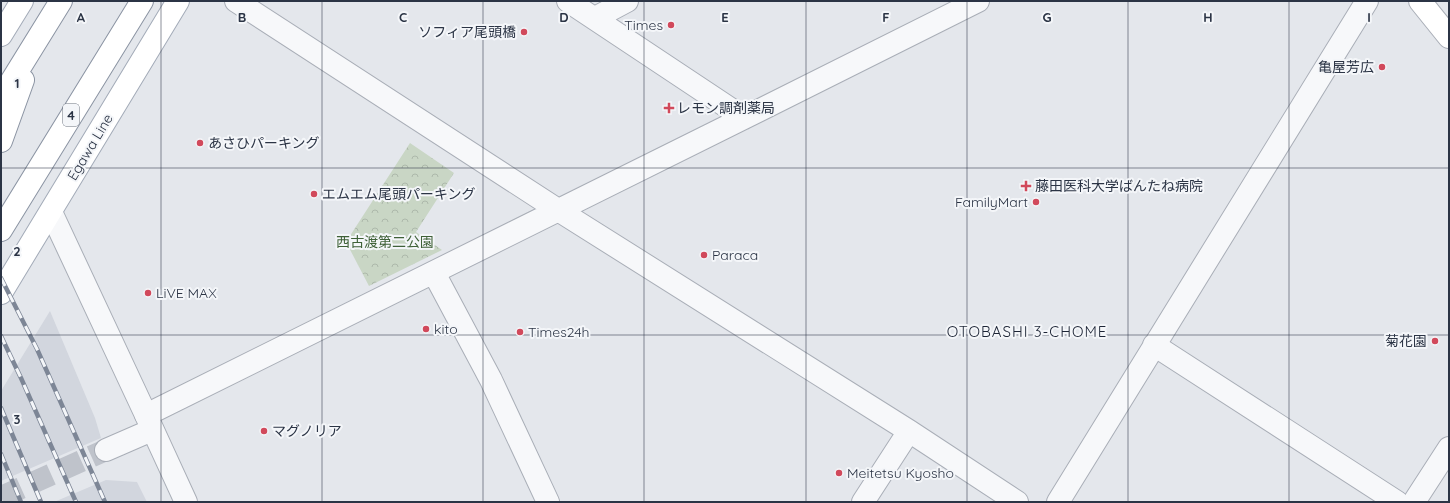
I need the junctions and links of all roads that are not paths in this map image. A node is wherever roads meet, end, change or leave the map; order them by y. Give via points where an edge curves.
1 (22, 1) edge
2 (61, 1) edge
3 (142, 1) edge
4 (178, 1) edge
5 (236, 1) edge
6 (568, 1) edge
7 (627, 1) edge
8 (978, 1) edge
9 (1367, 1) edge
10 (1420, 1) edge
11 (595, 18) junction
12 (1, 35) edge
13 (1449, 37) edge
14 (36, 41) junction
15 (1, 98) edge
16 (744, 118) junction
17 (1, 141) edge
18 (558, 210) junction
19 (51, 212) junction
20 (1, 230) edge
21 (434, 273) junction
22 (1, 293) edge
23 (1154, 345) junction
24 (149, 422) junction
25 (909, 431) junction
26 (1449, 448) edge
27 (106, 450) tunnel mouth
28 (186, 502) edge
29 (548, 502) edge
30 (863, 502) edge
31 (1017, 502) edge
32 (1058, 502) edge
33 (1397, 502) edge
34 (1414, 502) edge

1 - 12 main road
2 - 14 main road
3 - 20 main road, 4
4 - 19 main road, Egawa Line
5 - 18 street
6 - 11 street
7 - 11 street
8 - 16 street
9 - 23 street
10 - 13 main road
11 - 16 street
14 - 15 main road
14 - 17 main road
16 - 18 street
18 - 21 street
18 - 25 street
19 - 22 main road, Egawa Line
19 - 24 street
21 - 24 street
21 - 29 street via 491,380
23 - 32 street
23 - 33 street
24 - 27 street
24 - 28 street
25 - 30 street
25 - 31 street
26 - 34 street

